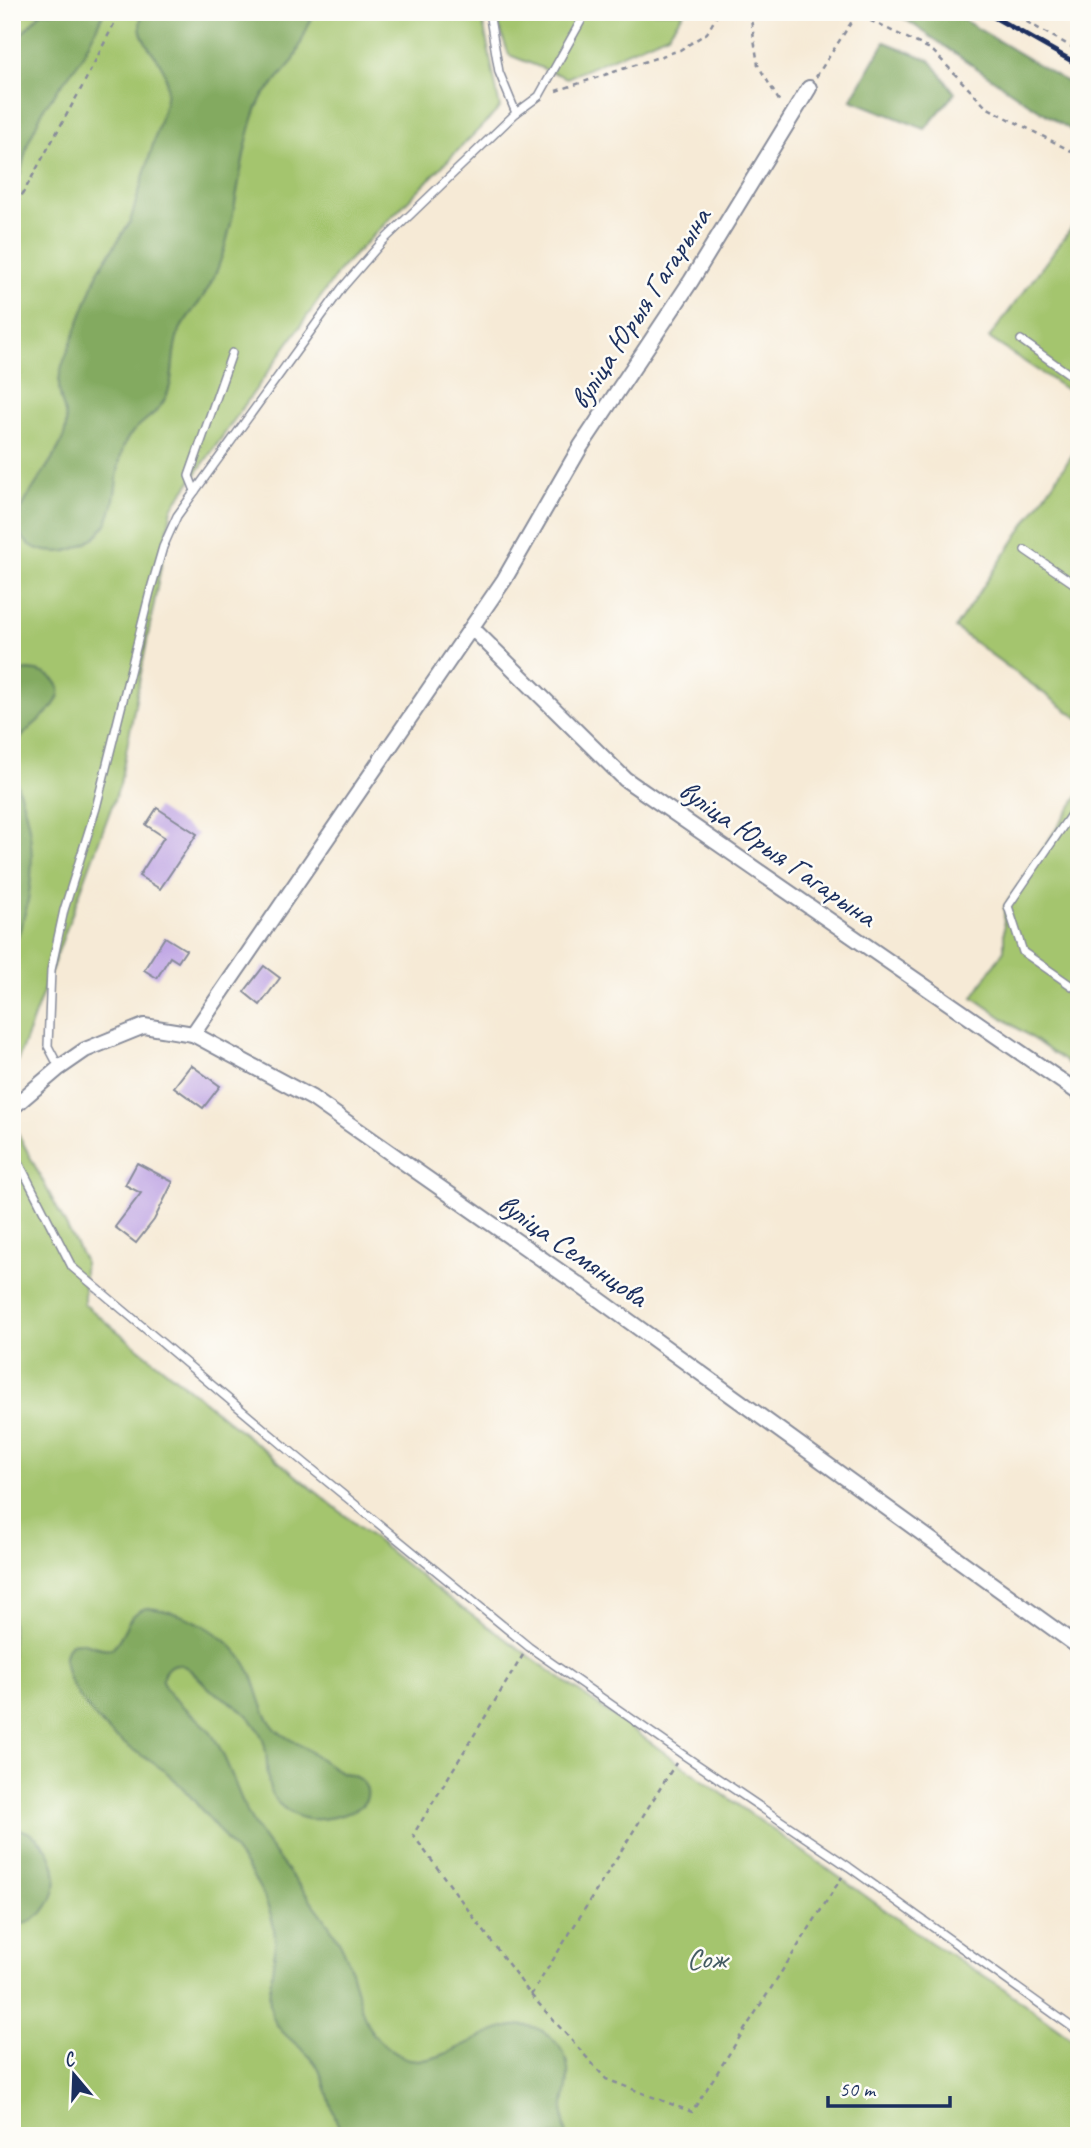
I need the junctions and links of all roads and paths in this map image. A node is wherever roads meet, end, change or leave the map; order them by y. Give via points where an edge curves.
1 (120, 12) edge
2 (489, 12) edge
3 (586, 12) edge
4 (719, 12) edge
5 (750, 12) edge
6 (862, 12) edge
7 (1009, 12) edge
8 (1063, 12) edge
9 (854, 14) edge
10 (1079, 21) edge
11 (1079, 51) edge
12 (809, 88) joint
13 (539, 96) junction
14 (516, 113) junction
15 (790, 119) junction
16 (1079, 155) edge
17 (12, 213) edge
18 (1021, 340) dead end
19 (232, 353) dead end
20 (1079, 381) edge
21 (195, 491) junction
22 (1025, 550) dead end
23 (1079, 587) edge
24 (471, 628) junction
25 (1079, 803) edge
26 (1079, 991) edge
27 (193, 1034) junction
28 (59, 1068) junction
29 (1079, 1093) edge
30 (12, 1108) edge
31 (12, 1149) edge
32 (529, 1647) junction
33 (1079, 1647) edge
34 (682, 1754) junction
35 (849, 1867) junction
36 (531, 1995) junction
37 (1079, 2032) edge

1 - 17 path
2 - 14 lane via 499,72
3 - 13 lane
4 - 13 path via 708,33 680,50
5 - 15 path via 758,65
6 - 9 path
7 - 11 path
8 - 10 path
9 - 12 path
9 - 16 path via 932,50 986,107
12 - 15 street, вуліца Юрыя Гагарына
13 - 14 lane
14 - 21 lane via 382,242 342,288
15 - 24 street, вуліца Юрыя Гагарына
18 - 20 lane
19 - 21 lane via 189,476
21 - 28 lane via 163,547 96,807 64,910 51,970 48,1045
22 - 23 lane
24 - 27 street, вуліца Юрыя Гагарына
24 - 29 street, вуліца Юрыя Гагарына via 625,779
25 - 26 lane via 1009,906 1023,952
27 - 28 street, вуліца Семянцова via 144,1026 85,1050
27 - 33 street, вуліца Семянцова via 312,1098
28 - 30 street, вуліца Семянцова
31 - 32 lane via 72,1267
32 - 34 lane
32 - 36 path via 413,1835
34 - 35 lane
34 - 36 path
35 - 36 path via 692,2112 606,2080
35 - 37 lane

